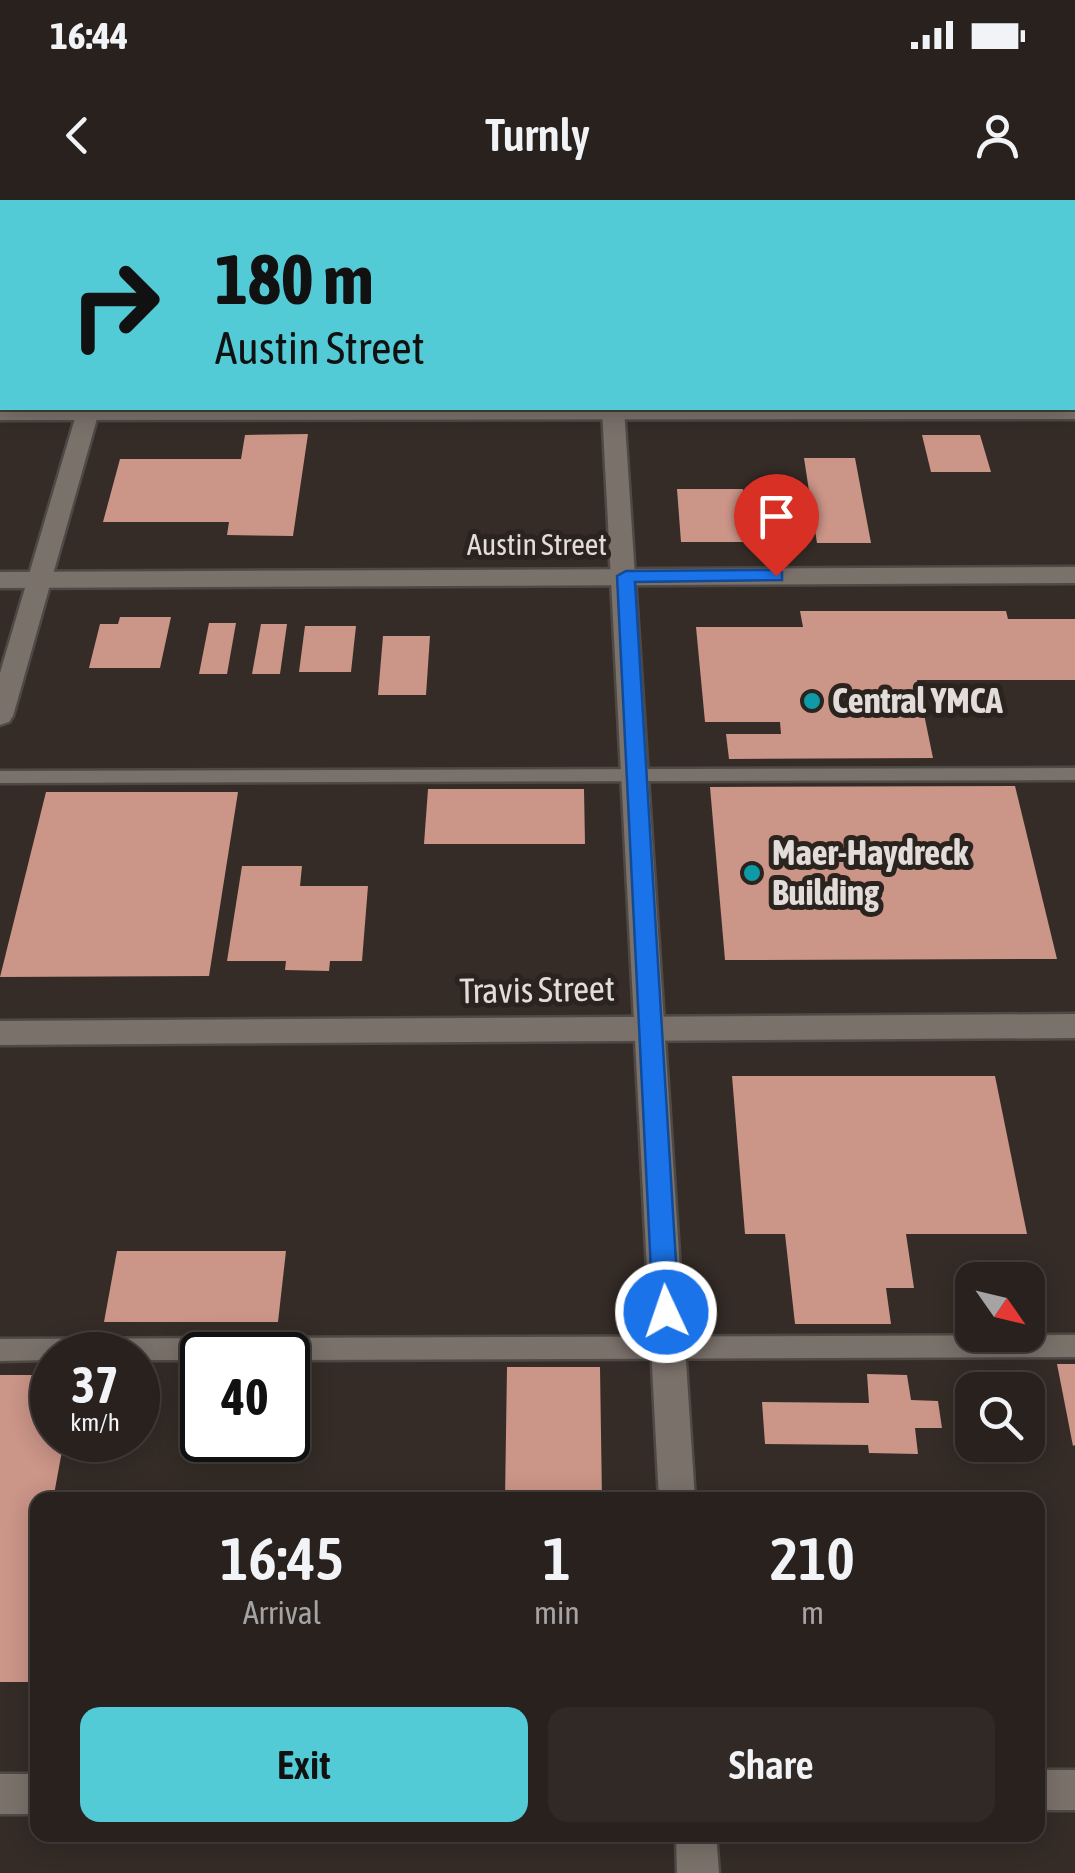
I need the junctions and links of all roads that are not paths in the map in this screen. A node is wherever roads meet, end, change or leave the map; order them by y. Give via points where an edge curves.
1 (614, 411) edge
2 (88, 412) edge
3 (1075, 415) edge
4 (0, 416) edge
5 (1075, 575) edge
6 (626, 576) junction
7 (0, 580) edge
8 (40, 580) junction
9 (0, 716) edge
10 (1075, 774) edge
11 (636, 775) junction
12 (0, 777) edge
13 (650, 1026) junction
14 (1075, 1026) edge
15 (0, 1033) edge
16 (1075, 1346) edge
17 (668, 1348) junction
18 (0, 1350) edge
19 (677, 1492) edge
20 (1045, 1790) edge
21 (1075, 1790) edge
22 (0, 1794) edge
23 (30, 1794) edge
24 (696, 1842) edge
25 (698, 1873) edge

1 - 2 lane
1 - 3 lane
1 - 6 street
2 - 4 lane
2 - 8 street
5 - 6 street, Austin Street
6 - 8 street, Austin Street
6 - 11 street
7 - 8 street, Austin Street
8 - 9 street
10 - 11 lane
11 - 12 lane
11 - 13 street
13 - 14 street, Travis Street
13 - 15 street, Travis Street
13 - 17 street
16 - 17 lane
17 - 18 lane
17 - 19 street
20 - 21 street
22 - 23 street
24 - 25 street

